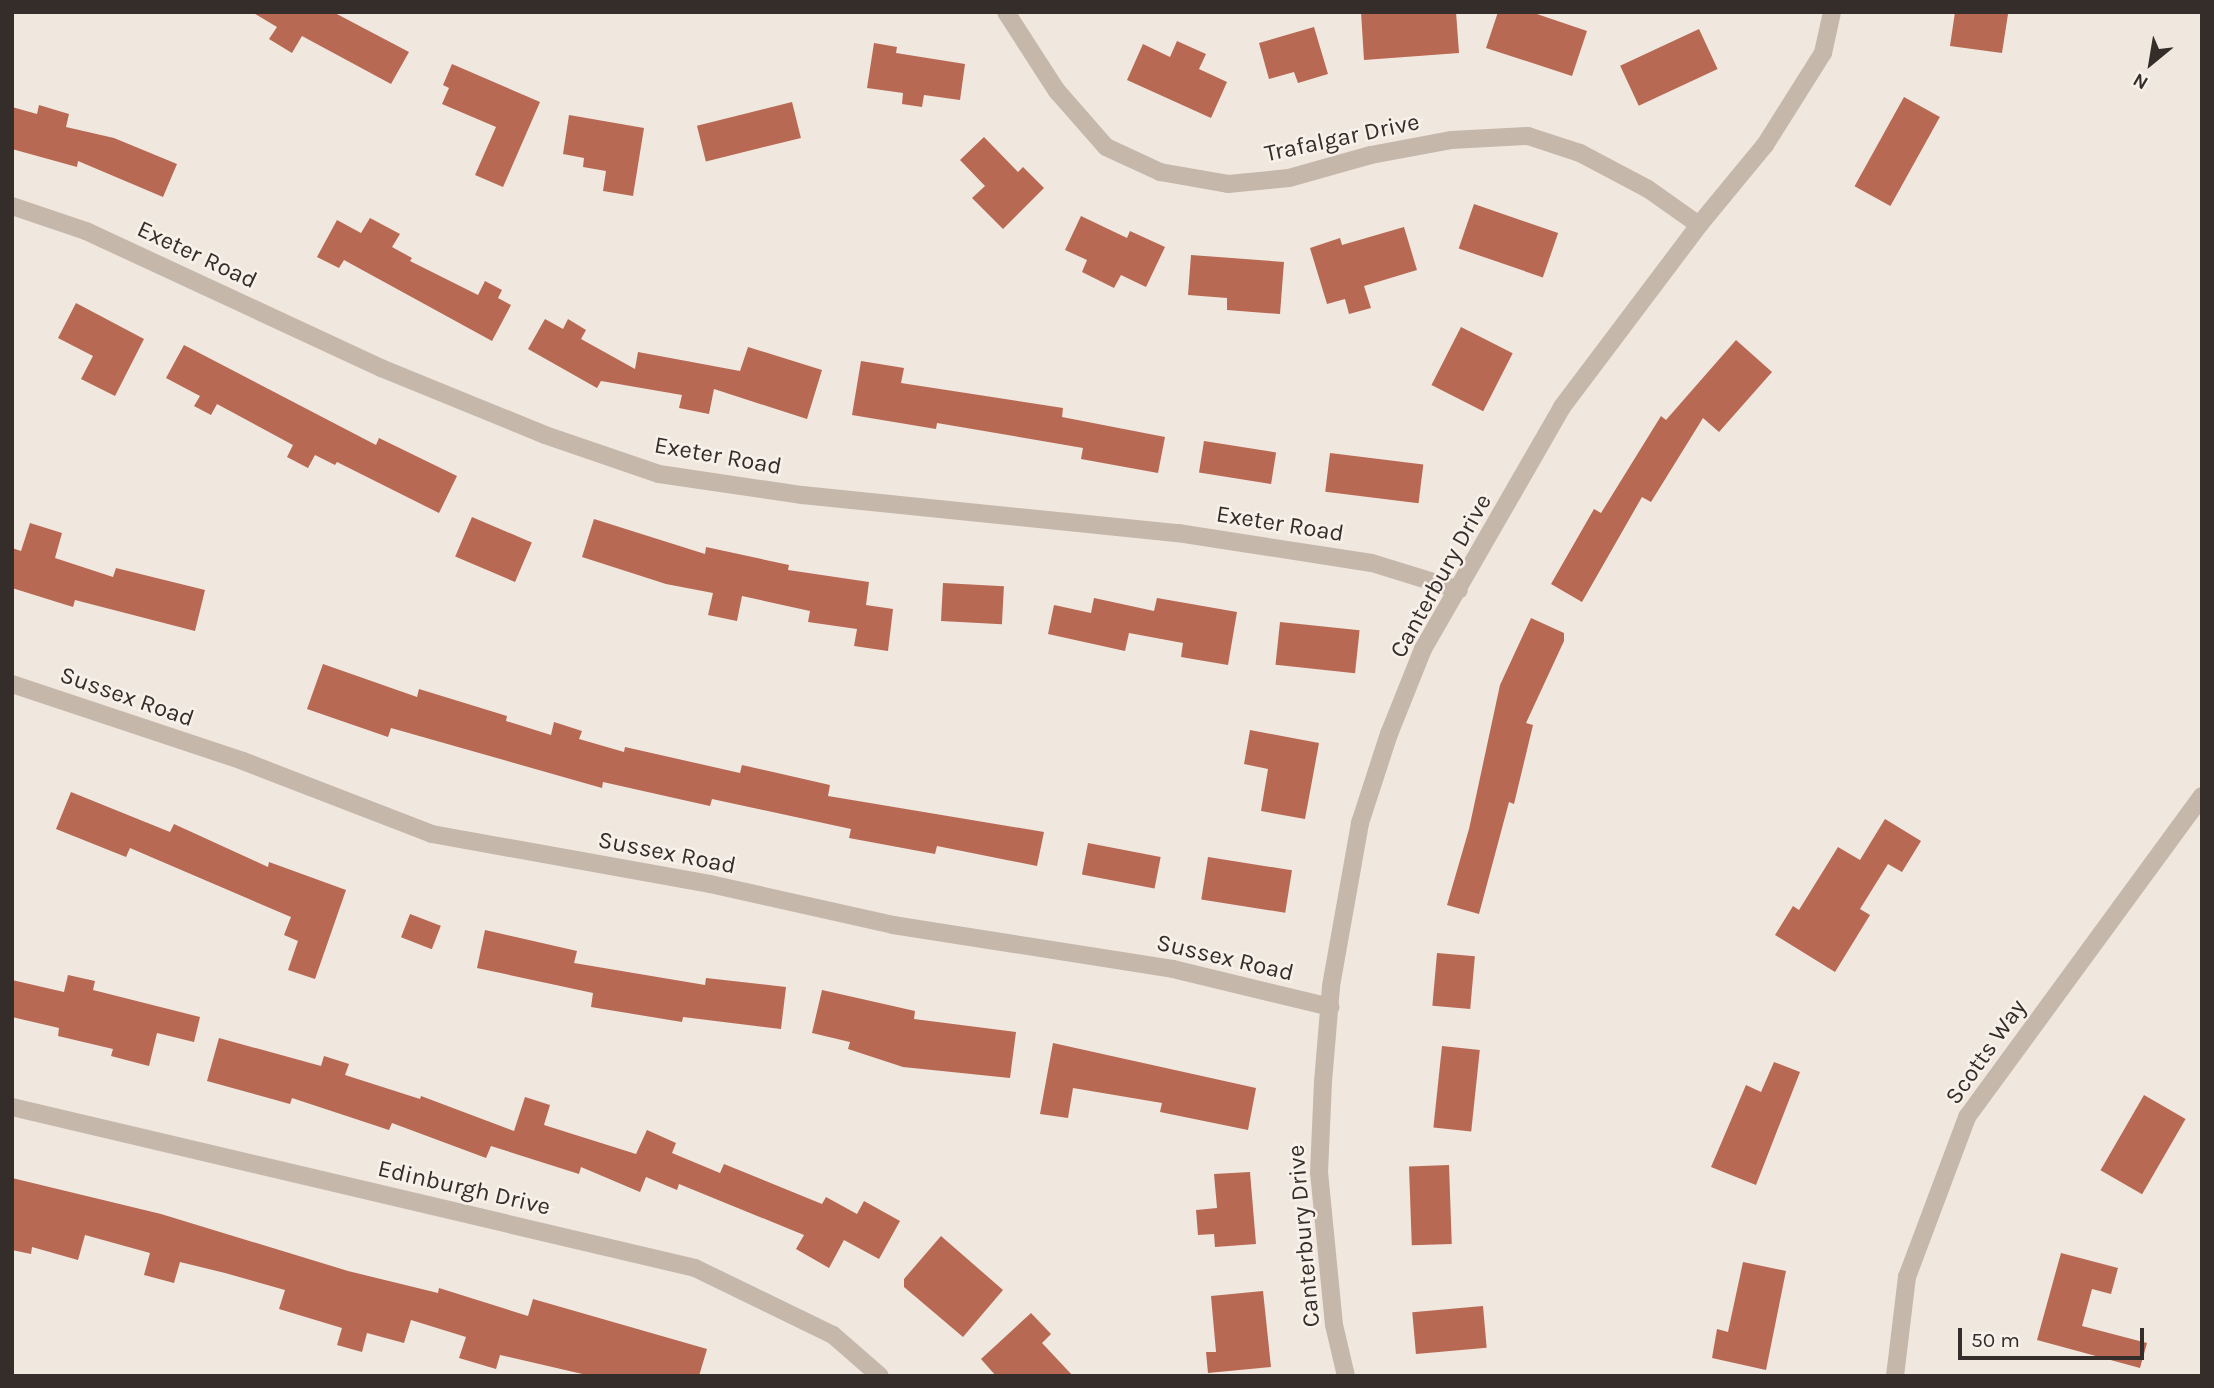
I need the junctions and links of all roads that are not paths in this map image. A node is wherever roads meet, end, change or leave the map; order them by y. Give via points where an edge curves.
1 (1006, 12) edge
2 (1832, 12) edge
3 (12, 206) edge
4 (1699, 225) junction
5 (1459, 590) junction
6 (12, 684) edge
7 (2202, 796) edge
8 (1329, 1007) junction
9 (12, 1107) edge
10 (880, 1376) edge
11 (1346, 1376) edge
12 (1895, 1376) edge

1 - 4 street, Trafalgar Drive via 1057,92 1106,147 1160,172 1228,184 1289,178 1371,155 1451,140 1528,136 1580,153 1648,189
2 - 4 street, Canterbury Drive via 1823,52 1765,145
3 - 5 street, Exeter Road via 86,231 393,373 545,435 659,474 802,495 1178,533 1372,563
4 - 5 street, Canterbury Drive via 1562,407
5 - 8 street, Canterbury Drive via 1423,649 1360,823
6 - 8 street, Sussex Road via 243,761 432,834 710,884 893,925 1173,969
7 - 12 street, Scotts Way via 1967,1117 1907,1277
8 - 11 street, Canterbury Drive via 1319,1173 1334,1325
9 - 10 street, Edinburgh Drive via 695,1268 833,1335

